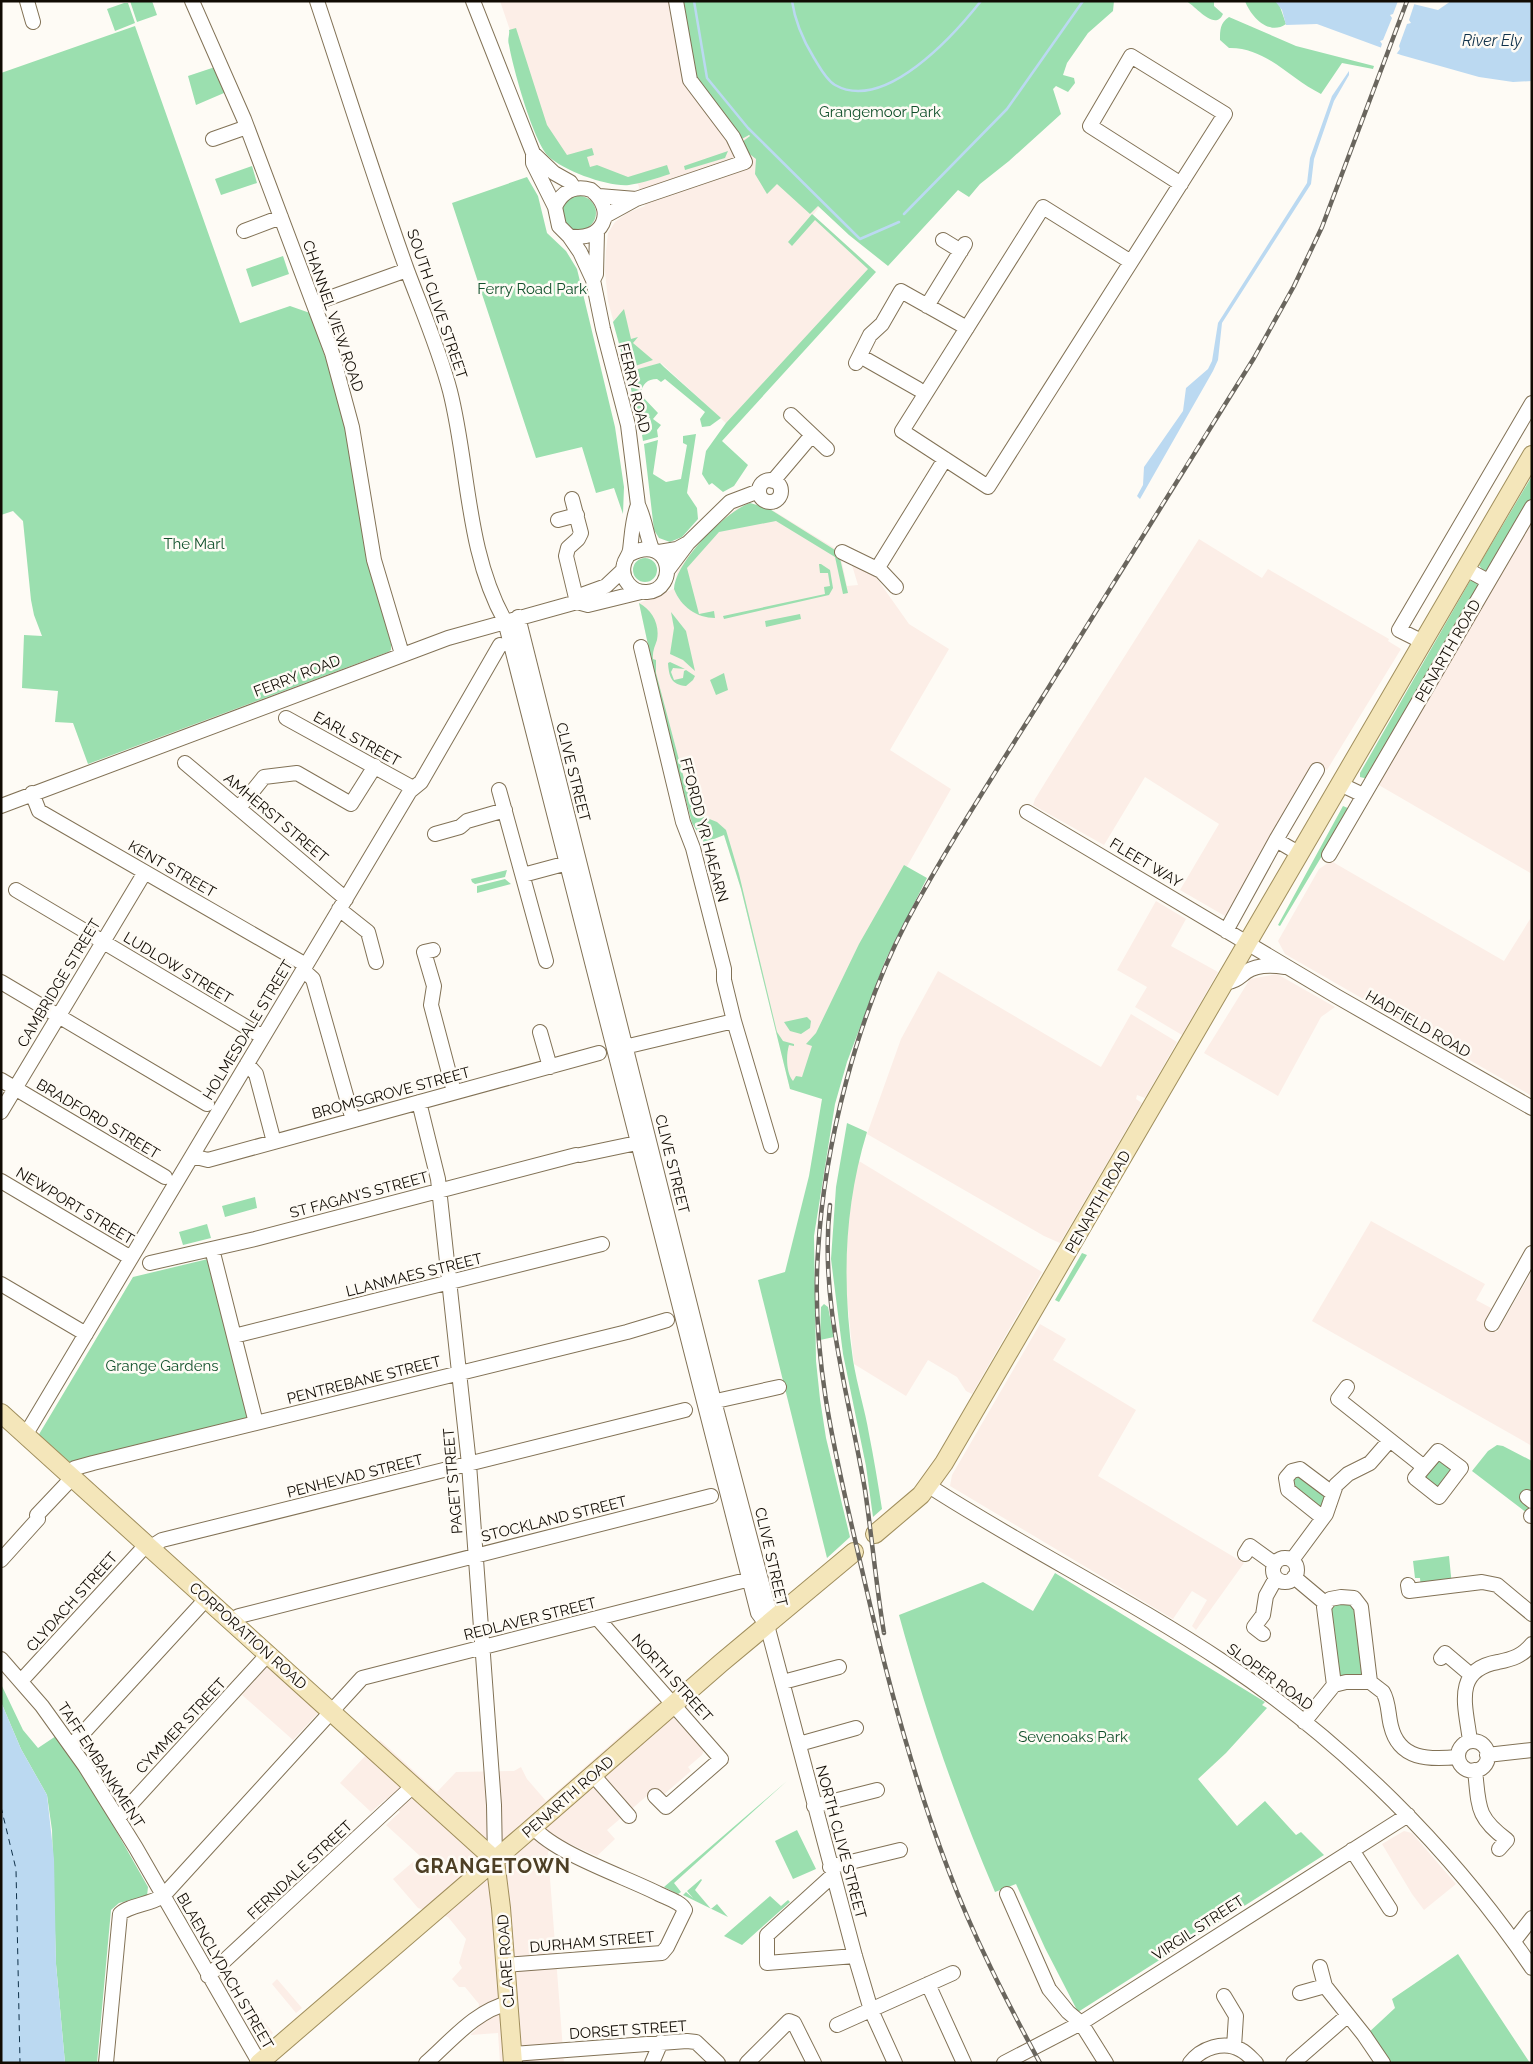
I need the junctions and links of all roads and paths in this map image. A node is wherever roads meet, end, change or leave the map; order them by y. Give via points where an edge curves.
1 (27, 1) edge
2 (192, 1) edge
3 (317, 1) edge
4 (473, 1) edge
5 (676, 1) edge
6 (33, 22) dead end
7 (247, 128) junction
8 (213, 140) dead end
9 (533, 154) junction
10 (1180, 184) junction
11 (574, 188) junction
12 (599, 196) junction
13 (636, 199) junction
14 (555, 207) junction
15 (605, 216) junction
16 (281, 217) junction
17 (244, 231) dead end
18 (597, 232) junction
19 (569, 236) junction
20 (943, 240) dead end
21 (1131, 262) junction
22 (407, 270) junction
23 (593, 280) junction
24 (315, 303) junction
25 (927, 306) junction
26 (967, 328) junction
27 (918, 389) dead end
28 (1532, 403) edge
29 (791, 415) dead end
30 (812, 435) junction
31 (827, 449) dead end
32 (1532, 455) edge
33 (945, 459) junction
34 (572, 499) dead end
35 (638, 505) junction
36 (1532, 507) edge
37 (577, 514) junction
38 (558, 520) dead end
39 (688, 543) junction
40 (655, 550) junction
41 (842, 552) dead end
42 (630, 554) junction
43 (877, 569) junction
44 (1466, 569) junction
45 (623, 570) junction
46 (667, 571) junction
47 (570, 572) junction
48 (1488, 581) junction
49 (896, 587) dead end
50 (597, 590) junction
51 (641, 592) junction
52 (577, 602) junction
53 (512, 619) junction
54 (472, 631) junction
55 (1423, 642) junction
56 (500, 645) junction
57 (641, 647) dead end
58 (402, 654) junction
59 (516, 662) junction
60 (286, 718) dead end
61 (185, 763) dead end
62 (374, 766) junction
63 (1318, 770) dead end
64 (1340, 784) junction
65 (413, 788) junction
66 (499, 790) dead end
67 (32, 793) junction
68 (1363, 795) junction
69 (1, 806) edge
70 (239, 808) junction
71 (505, 810) junction
72 (1027, 812) dead end
73 (435, 834) dead end
74 (1276, 840) junction
75 (1300, 854) junction
76 (1329, 855) dead end
77 (573, 861) junction
78 (145, 872) junction
79 (523, 875) junction
80 (16, 890) dead end
81 (343, 904) junction
82 (1226, 930) junction
83 (103, 942) junction
84 (1249, 944) junction
85 (434, 950) dead end
86 (546, 961) dead end
87 (376, 962) dead end
88 (1288, 967) junction
89 (304, 968) junction
90 (1, 982) edge
91 (1225, 983) junction
92 (59, 1015) junction
93 (734, 1021) junction
94 (540, 1032) dead end
95 (263, 1037) junction
96 (620, 1048) junction
97 (599, 1053) dead end
98 (247, 1064) junction
99 (550, 1066) junction
100 (1, 1080) edge
101 (15, 1088) junction
102 (454, 1092) junction
103 (419, 1102) junction
104 (207, 1104) dead end
105 (1532, 1108) edge
106 (1, 1112) edge
107 (353, 1120) junction
108 (274, 1142) junction
109 (637, 1143) junction
110 (771, 1146) dead end
111 (192, 1156) junction
112 (165, 1177) dead end
113 (1, 1181) edge
114 (440, 1190) junction
115 (602, 1244) dead end
116 (212, 1249) junction
117 (1532, 1253) edge
118 (131, 1258) junction
119 (150, 1264) dead end
120 (448, 1283) junction
121 (1, 1284) edge
122 (667, 1320) dead end
123 (1492, 1324) dead end
124 (86, 1334) junction
125 (234, 1336) junction
126 (458, 1373) junction
127 (1347, 1386) dead end
128 (779, 1387) dead end
129 (710, 1402) junction
130 (685, 1410) dead end
131 (1, 1413) edge
132 (256, 1423) junction
133 (26, 1434) junction
134 (1390, 1440) junction
135 (469, 1464) junction
136 (1424, 1467) dead end
137 (71, 1475) junction
138 (929, 1486) junction
139 (1332, 1493) junction
140 (711, 1496) dead end
141 (37, 1515) junction
142 (1323, 1518) junction
143 (149, 1546) junction
144 (1, 1548) edge
145 (1245, 1554) dead end
146 (475, 1556) junction
147 (1, 1560) edge
148 (1292, 1560) junction
149 (1276, 1571) junction
150 (755, 1577) junction
151 (1294, 1577) junction
152 (1417, 1584) dead end
153 (207, 1598) junction
154 (1325, 1603) junction
155 (1532, 1614) edge
156 (598, 1619) junction
157 (231, 1620) junction
158 (767, 1625) junction
159 (1262, 1634) dead end
160 (1532, 1644) edge
161 (483, 1647) junction
162 (268, 1654) junction
163 (1441, 1658) dead end
164 (1, 1659) edge
165 (839, 1667) dead end
166 (1471, 1675) junction
167 (22, 1681) junction
168 (783, 1682) junction
169 (1370, 1682) junction
170 (1334, 1685) junction
171 (673, 1705) junction
172 (332, 1712) junction
173 (1304, 1722) junction
174 (856, 1728) dead end
175 (1470, 1741) junction
176 (799, 1744) junction
177 (72, 1745) junction
178 (1532, 1750) edge
179 (1487, 1755) junction
180 (1458, 1757) junction
181 (1475, 1770) junction
182 (593, 1775) junction
183 (413, 1786) junction
184 (877, 1790) dead end
185 (655, 1796) dead end
186 (814, 1806) junction
187 (1408, 1814) junction
188 (629, 1816) dead end
189 (118, 1818) junction
190 (533, 1828) junction
191 (1499, 1849) dead end
192 (900, 1850) dead end
193 (1352, 1850) junction
194 (495, 1860) junction
195 (831, 1872) junction
196 (1007, 1894) dead end
197 (163, 1896) junction
198 (1390, 1909) dead end
199 (1532, 1918) edge
200 (1514, 1941) junction
201 (855, 1956) junction
202 (506, 1966) junction
203 (1320, 1967) dead end
204 (1532, 1968) edge
205 (953, 1973) dead end
206 (208, 1976) junction
207 (928, 1984) junction
208 (1325, 1986) junction
209 (1300, 1993) dead end
210 (1224, 1996) dead end
211 (509, 2003) junction
212 (871, 2010) junction
213 (1347, 2016) junction
214 (1081, 2023) junction
215 (837, 2025) dead end
216 (661, 2042) junction
217 (1234, 2047) junction
218 (513, 2058) edge
219 (259, 2062) edge
220 (106, 2063) edge
221 (426, 2063) edge
222 (652, 2063) edge
223 (718, 2063) edge
224 (747, 2063) edge
225 (814, 2063) edge
226 (895, 2063) edge
227 (964, 2063) edge
228 (1004, 2063) edge
229 (1106, 2063) edge
230 (1190, 2063) edge
231 (1256, 2063) edge
232 (1293, 2063) edge
233 (1383, 2063) edge

1 - 6 street
2 - 7 street, CHANNEL VIEW ROAD
3 - 22 street, SOUTH CLIVE STREET
4 - 9 street, FERRY ROAD
5 - 13 street via 690,80 733,137 745,162
7 - 8 street
7 - 16 street, CHANNEL VIEW ROAD
9 - 11 street, FERRY ROAD
9 - 14 street, FERRY ROAD via 533,163
10 - 10 street via 1090,126 1131,56 1225,114
10 - 21 street
11 - 12 street, FERRY ROAD via 591,190
11 - 14 street via 561,196
12 - 13 street, FERRY ROAD
12 - 15 street
13 - 15 street
14 - 19 street, FERRY ROAD via 559,226
15 - 18 street, FERRY ROAD
16 - 17 street
16 - 24 street, CHANNEL VIEW ROAD
18 - 19 street via 584,237
18 - 23 street, FERRY ROAD
19 - 23 street, FERRY ROAD
20 - 25 street via 963,247
21 - 26 street via 1043,207
21 - 33 street via 988,487
22 - 24 street
22 - 53 street, SOUTH CLIVE STREET via 434,339 450,392 469,511 494,599
23 - 35 street, FERRY ROAD via 602,329 628,425
24 - 58 street, CHANNEL VIEW ROAD via 349,413 374,560
25 - 26 street
25 - 27 street via 901,291 882,324 870,335 858,359
26 - 33 street via 902,432
28 - 55 street, PENARTH ROAD via 1399,630
29 - 30 street
30 - 31 street
30 - 39 street via 772,481 780,488 777,499 765,501 759,490 730,502
32 - 44 main road, PENARTH ROAD
33 - 43 street
34 - 37 street
35 - 40 street, FERRY ROAD via 646,535
35 - 42 street, FERRY ROAD
36 - 48 street, PENARTH ROAD
37 - 38 street
37 - 47 street via 580,536 566,552
39 - 40 street via 677,550
39 - 46 street
40 - 42 street via 641,548
40 - 46 street, FERRY ROAD via 666,561
41 - 43 street
42 - 45 street, FERRY ROAD
43 - 49 street
44 - 48 street
44 - 55 main road, PENARTH ROAD
45 - 50 street, FERRY ROAD via 610,584
45 - 51 street via 628,584
46 - 51 street, FERRY ROAD via 663,583 656,589
47 - 50 street
47 - 52 street
48 - 68 street, PENARTH ROAD
50 - 52 street, FERRY ROAD via 584,594
51 - 52 street, FERRY ROAD via 588,605
52 - 53 street, FERRY ROAD
53 - 54 street, FERRY ROAD
53 - 59 street, CLIVE STREET
53 - 77 street, CLIVE STREET
54 - 56 street, CLIVE STREET via 490,636
54 - 58 street, FERRY ROAD
55 - 64 main road, PENARTH ROAD
56 - 59 street, CLIVE STREET
56 - 65 street, HOLMESDALE STREET via 420,782
57 - 93 street, FFORDD YR HAEARN via 724,969
58 - 67 street, FERRY ROAD
59 - 77 street, CLIVE STREET
60 - 62 street, EARL STREET
61 - 70 street, AMHERST STREET
62 - 65 street, EARL STREET
62 - 70 street via 351,804 297,773 264,777
63 - 74 street
64 - 68 street
64 - 75 main road, PENARTH ROAD
65 - 81 street, HOLMESDALE STREET
66 - 71 street
67 - 69 street, FERRY ROAD
67 - 78 street, KENT STREET via 39,811
68 - 76 street, PENARTH ROAD
70 - 81 street, AMHERST STREET
71 - 73 street
71 - 79 street
72 - 82 street, FLEET WAY
74 - 75 street
74 - 82 street
75 - 84 main road, PENARTH ROAD
77 - 79 street
77 - 96 street, CLIVE STREET
78 - 83 street, CAMBRIDGE STREET
78 - 89 street, KENT STREET
79 - 86 street
80 - 83 street, LUDLOW STREET
81 - 87 street, AMHERST STREET via 368,932
81 - 89 street, HOLMESDALE STREET
82 - 84 street, FLEET WAY
83 - 92 street, CAMBRIDGE STREET
83 - 95 street, LUDLOW STREET
84 - 88 street, HADFIELD ROAD
84 - 91 main road, PENARTH ROAD
85 - 102 street via 424,952 434,986 431,1005
88 - 91 street, HADFIELD ROAD via 1258,967 1247,971 1236,981
88 - 105 street, HADFIELD ROAD
89 - 95 street, HOLMESDALE STREET
89 - 107 street via 313,979
90 - 92 street
91 - 138 main road, PENARTH ROAD
92 - 101 street, CAMBRIDGE STREET
92 - 104 street
93 - 96 street
93 - 110 street, FFORDD YR HAEARN
94 - 99 street
95 - 98 street, HOLMESDALE STREET
96 - 109 street, CLIVE STREET
96 - 129 street, CLIVE STREET
97 - 99 street, BROMSGROVE STREET
98 - 108 street via 256,1074
98 - 111 street, HOLMESDALE STREET
99 - 102 street, BROMSGROVE STREET
100 - 101 street, BRADFORD STREET
101 - 106 street, CAMBRIDGE STREET
101 - 112 street, BRADFORD STREET
102 - 103 street, BROMSGROVE STREET
103 - 107 street, BROMSGROVE STREET
103 - 114 street, PAGET STREET
107 - 108 street, BROMSGROVE STREET
108 - 111 street, BROMSGROVE STREET via 208,1160
109 - 114 street, ST FAGAN'S STREET
109 - 129 street, CLIVE STREET
111 - 118 street, HOLMESDALE STREET
113 - 118 street, NEWPORT STREET
114 - 116 street, ST FAGAN'S STREET
114 - 120 street, PAGET STREET
115 - 120 street, LLANMAES STREET
116 - 119 street, ST FAGAN'S STREET
116 - 125 street
117 - 123 street
118 - 124 street, HOLMESDALE STREET
120 - 125 street, LLANMAES STREET
120 - 126 street, PAGET STREET
121 - 124 street
122 - 126 street, PENTREBANE STREET
124 - 133 street, HOLMESDALE STREET
125 - 132 street
126 - 132 street, PENTREBANE STREET
126 - 135 street, PAGET STREET
127 - 134 street via 1338,1399
128 - 129 street
129 - 150 street, CLIVE STREET
130 - 135 street, PENHEVAD STREET
131 - 133 main road, CORPORATION ROAD
132 - 137 street, PENTREBANE STREET via 77,1467
133 - 137 main road, CORPORATION ROAD
134 - 136 street
134 - 139 street via 1370,1463 1340,1480
135 - 143 street, PENHEVAD STREET via 162,1540
135 - 146 street, PAGET STREET
137 - 141 street
137 - 143 main road, CORPORATION ROAD
138 - 158 main road, PENARTH ROAD
138 - 173 street, SLOPER ROAD via 1157,1620 1268,1692
139 - 142 street
139 - 142 street via 1300,1469 1292,1471 1286,1478 1288,1490
140 - 146 street, STOCKLAND STREET
141 - 144 street via 33,1514
141 - 147 street via 38,1519
142 - 148 street
143 - 153 main road, CORPORATION ROAD
143 - 167 street, CLYDACH STREET
145 - 149 street via 1250,1546
146 - 157 street, STOCKLAND STREET
146 - 161 street, PAGET STREET
148 - 149 street via 1283,1558
148 - 151 street via 1297,1570
149 - 151 street via 1287,1581
149 - 159 street via 1266,1596 1263,1615 1254,1627
150 - 156 street, REDLAVER STREET
150 - 158 street, CLIVE STREET via 758,1613
151 - 154 street
152 - 155 street via 1497,1584
153 - 157 main road, CORPORATION ROAD
153 - 177 street
154 - 169 street via 1330,1599 1348,1597 1358,1601
154 - 170 street
156 - 161 street, REDLAVER STREET
156 - 171 street, NORTH STREET
157 - 162 main road, CORPORATION ROAD
158 - 168 street, NORTH CLIVE STREET
158 - 171 main road, PENARTH ROAD
160 - 166 street via 1514,1659 1490,1664
161 - 172 street, REDLAVER STREET via 362,1678
161 - 194 street, PAGET STREET
162 - 172 main road, CORPORATION ROAD
162 - 189 street, CYMMER STREET
163 - 166 street via 1445,1653
164 - 167 street, TAFF EMBANKMENT
165 - 168 street
166 - 175 street via 1465,1688
167 - 177 street, TAFF EMBANKMENT
168 - 176 street, NORTH CLIVE STREET
169 - 170 street
169 - 180 street via 1384,1692 1391,1727 1403,1748 1427,1759
170 - 173 street
171 - 182 main road, PENARTH ROAD
171 - 185 street, NORTH STREET via 721,1759 668,1810
172 - 183 main road, CORPORATION ROAD
172 - 197 street, REDLAVER STREET
173 - 187 street, SLOPER ROAD
174 - 176 street
175 - 179 street via 1480,1743
175 - 180 street via 1461,1747
176 - 186 street, NORTH CLIVE STREET
177 - 189 street, TAFF EMBANKMENT
178 - 179 street
179 - 181 street via 1484,1765
180 - 181 street via 1463,1767
181 - 191 street via 1482,1816 1488,1826 1506,1840
182 - 188 street
182 - 190 main road, PENARTH ROAD
183 - 194 main road, CORPORATION ROAD
183 - 206 street, FERNDALE STREET
184 - 186 street
186 - 195 street, NORTH CLIVE STREET
187 - 193 street, VIRGIL STREET
187 - 200 street, SLOPER ROAD
189 - 197 street, TAFF EMBANKMENT
190 - 194 main road, PENARTH ROAD
190 - 202 street, DURHAM STREET via 556,1846 656,1892 685,1910 662,1953
192 - 195 street
193 - 198 street
193 - 214 street, VIRGIL STREET
194 - 202 main road, CLARE ROAD
194 - 219 main road, PENARTH ROAD
195 - 201 street, NORTH CLIVE STREET
195 - 201 street via 767,1935 767,1963
196 - 214 street via 1049,1989
197 - 206 street, BLAENCLYDACH STREET
197 - 220 street via 120,1914
199 - 200 street
200 - 204 street, SLOPER ROAD
201 - 212 street, NORTH CLIVE STREET
202 - 211 main road, CLARE ROAD
203 - 208 street
205 - 207 street
206 - 219 street, BLAENCLYDACH STREET
207 - 212 street
207 - 227 street
208 - 209 street
208 - 213 street
210 - 217 street via 1236,2016
211 - 218 main road, CLARE ROAD
211 - 221 street via 484,2012
212 - 215 street
212 - 226 street, NORTH CLIVE STREET
213 - 232 street
213 - 233 street
214 - 228 street, VIRGIL STREET
214 - 229 street
216 - 218 street, DORSET STREET via 531,2053
216 - 222 street
216 - 223 street, DORSET STREET via 696,2042
217 - 230 street via 1215,2047 1199,2054
217 - 231 street
224 - 225 street via 789,2020 794,2023

